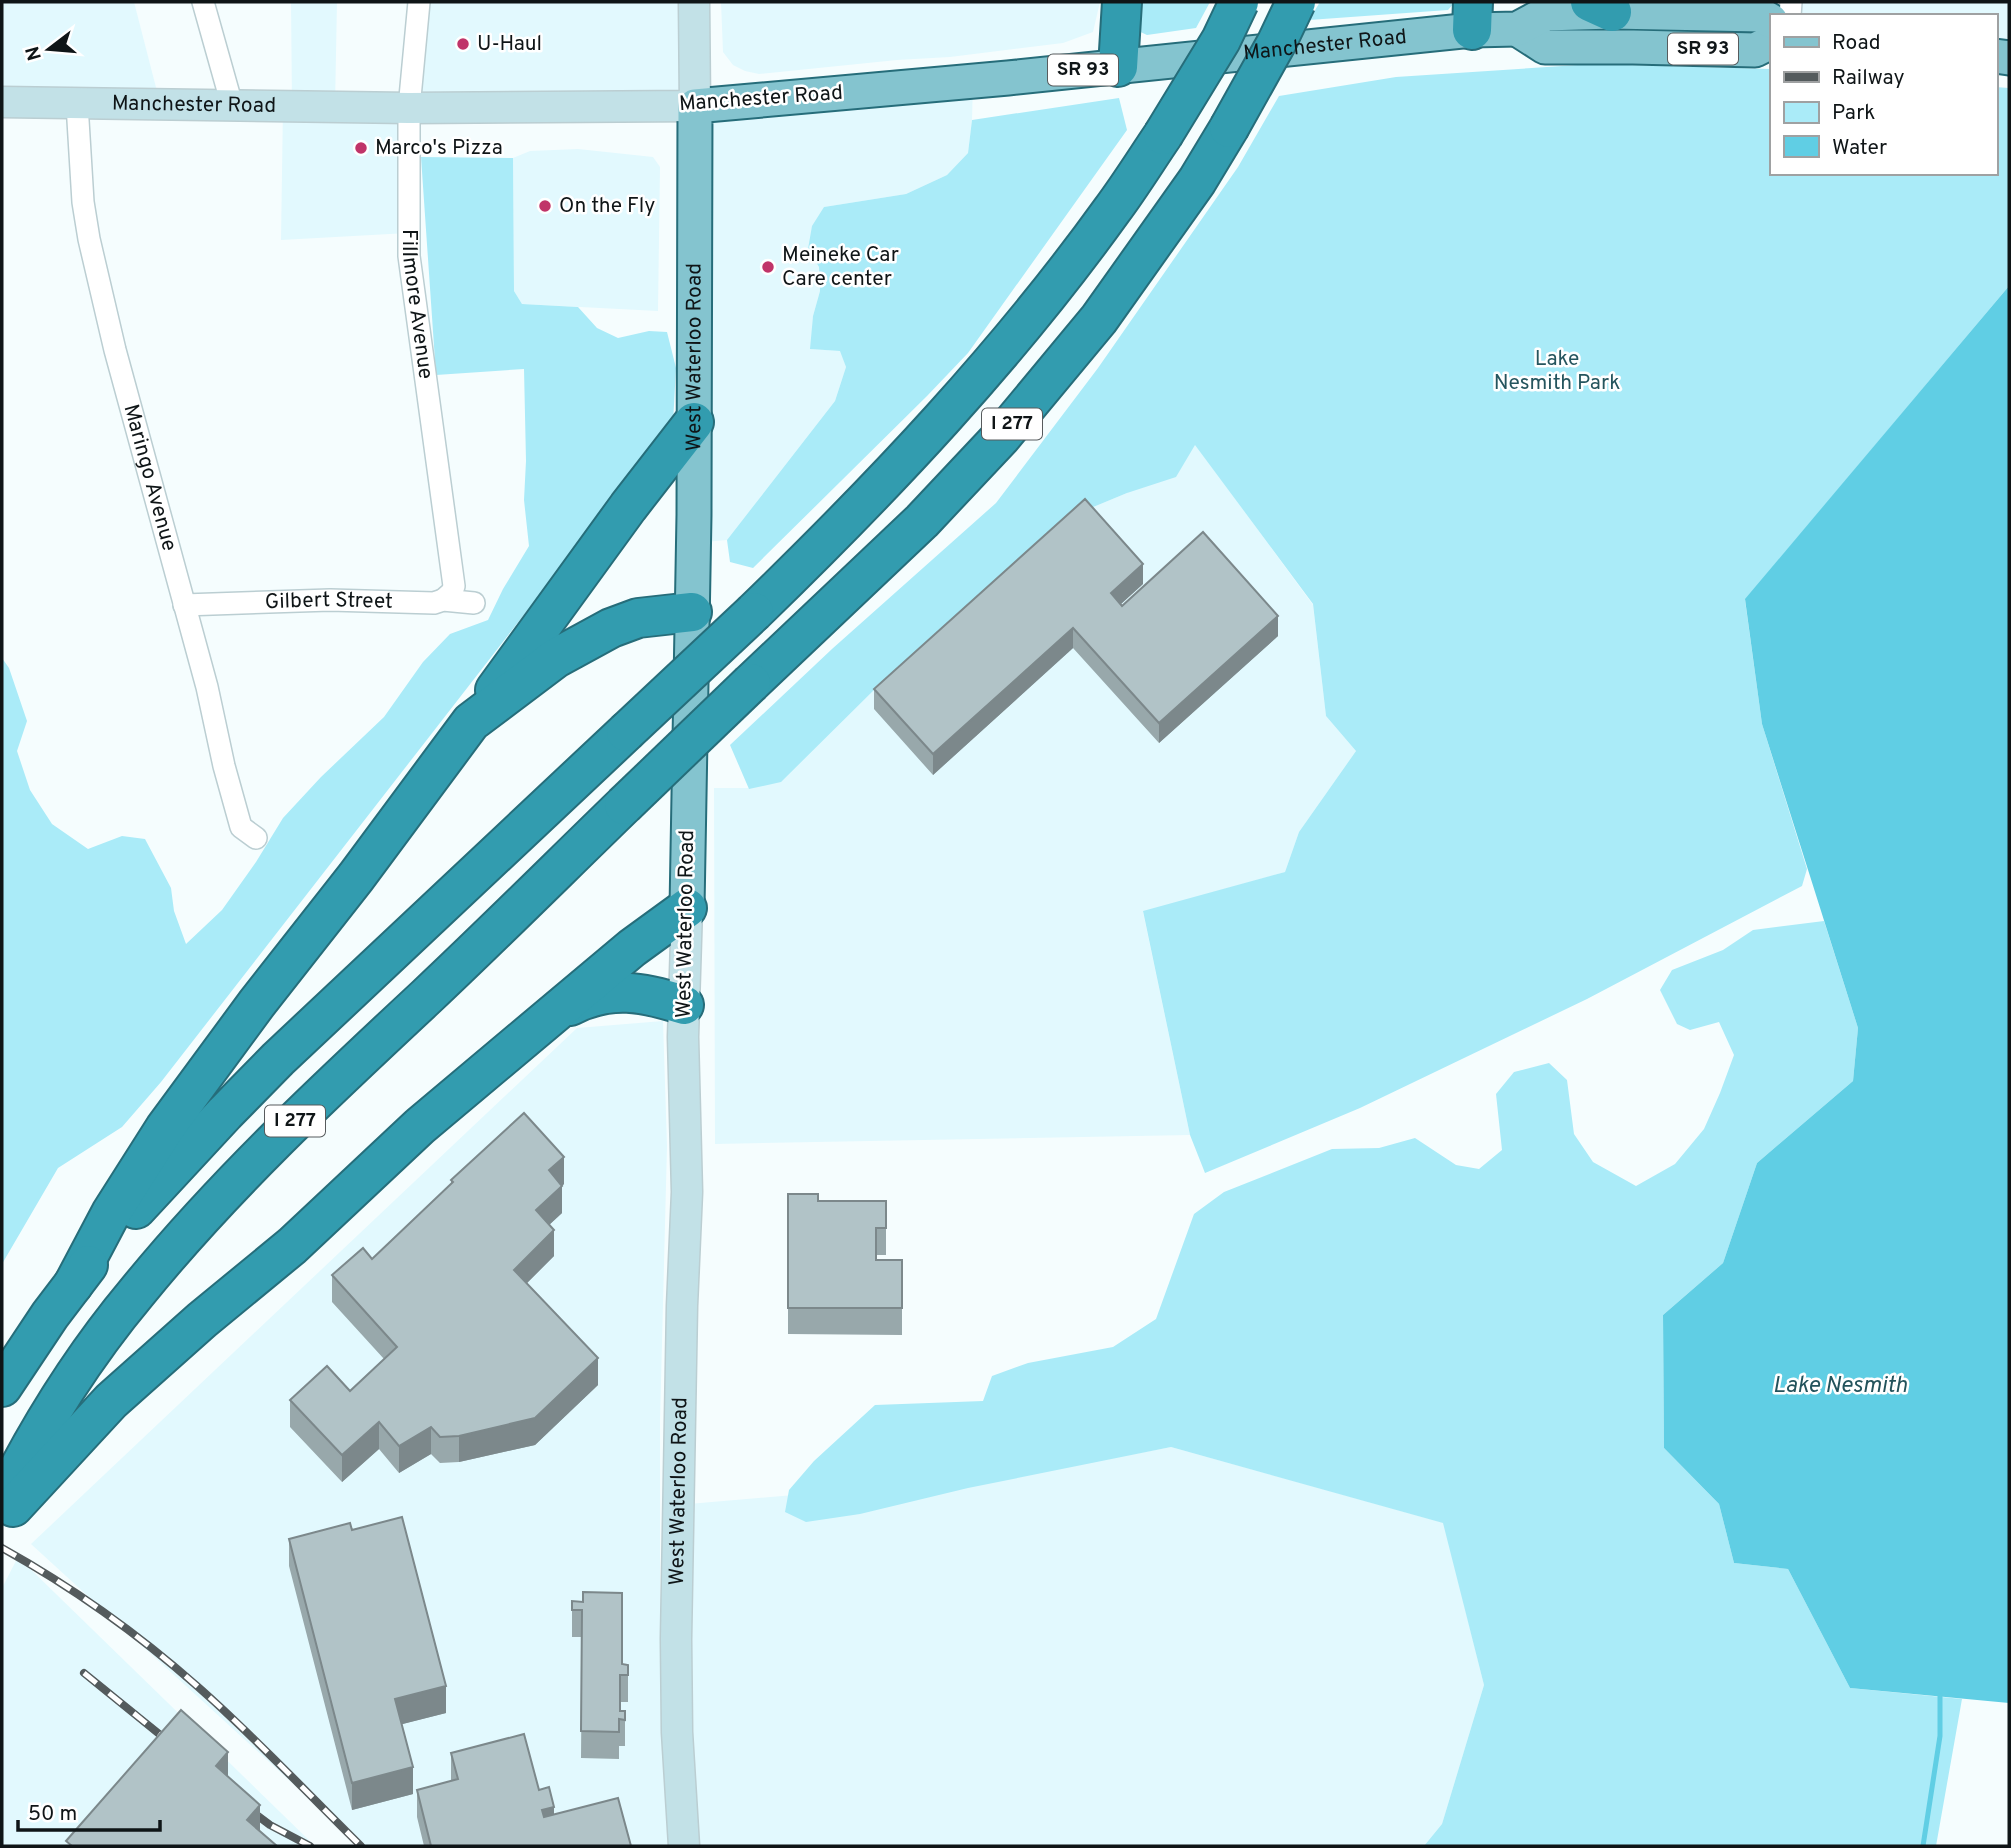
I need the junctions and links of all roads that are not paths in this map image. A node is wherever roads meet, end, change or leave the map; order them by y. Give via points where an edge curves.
1 (203, 2) edge
2 (419, 2) edge
3 (694, 2) edge
4 (1122, 2) edge
5 (1239, 2) edge
6 (1296, 2) edge
7 (1601, 7) edge
8 (1473, 16) edge
9 (1770, 20) edge
10 (1517, 29) junction
11 (1770, 42) edge
12 (1118, 66) junction
13 (2, 102) edge
14 (77, 104) junction
15 (232, 105) junction
16 (695, 106) junction
17 (409, 108) junction
18 (694, 422) junction
19 (443, 600) junction
20 (474, 603) dead end
21 (184, 605) junction
22 (692, 612) junction
23 (471, 722) junction
24 (256, 838) dead end
25 (687, 908) junction
26 (684, 1005) junction
27 (547, 1019) junction
28 (73, 1285) junction
29 (2, 1387) edge
30 (15, 1489) edge
31 (2, 1518) edge
32 (684, 1846) edge

1 - 15 street
2 - 17 street, Fillmore Avenue
3 - 16 main road, West Waterloo Road
4 - 12 highway
5 - 28 highway, I 277, bridge via 1221,40 1113,210 937,426 828,541 278,1059 164,1177
6 - 30 highway, I 277, bridge via 1197,181 1099,318 1001,437 922,521 248,1168 136,1293 87,1360
7 - 9 main road, Manchester Road / SR 93 via 1761,15
7 - 10 main road, Manchester Road / SR 93 via 1545,14
8 - 10 main road, Manchester Road / SR 93
8 - 12 main road, Manchester Road / SR 93
10 - 11 main road, SR 93 via 1545,47 1755,50
12 - 16 main road, Manchester Road / SR 93
13 - 14 main road, Manchester Road / SR 93
14 - 15 main road, Manchester Road / SR 93
14 - 21 street, Maringo Avenue via 89,239 128,404
15 - 17 main road, Manchester Road / SR 93
16 - 17 main road, Manchester Road / SR 93
16 - 18 main road, West Waterloo Road
17 - 19 street, Fillmore Avenue via 409,256 454,586
18 - 22 main road, West Waterloo Road
18 - 23 highway
19 - 20 street, Gilbert Street
19 - 21 street, Gilbert Street
21 - 24 street, Maringo Avenue via 241,827
22 - 23 highway via 638,618 611,628 556,658
22 - 25 main road, West Waterloo Road
23 - 28 highway via 165,1128 111,1213
25 - 26 main road, West Waterloo Road
25 - 27 highway
26 - 27 highway via 656,996 613,992 589,997
26 - 32 main road, West Waterloo Road via 687,1187 676,1639
27 - 30 highway via 420,1126 292,1246 202,1320
28 - 29 highway, I 277
30 - 31 highway

